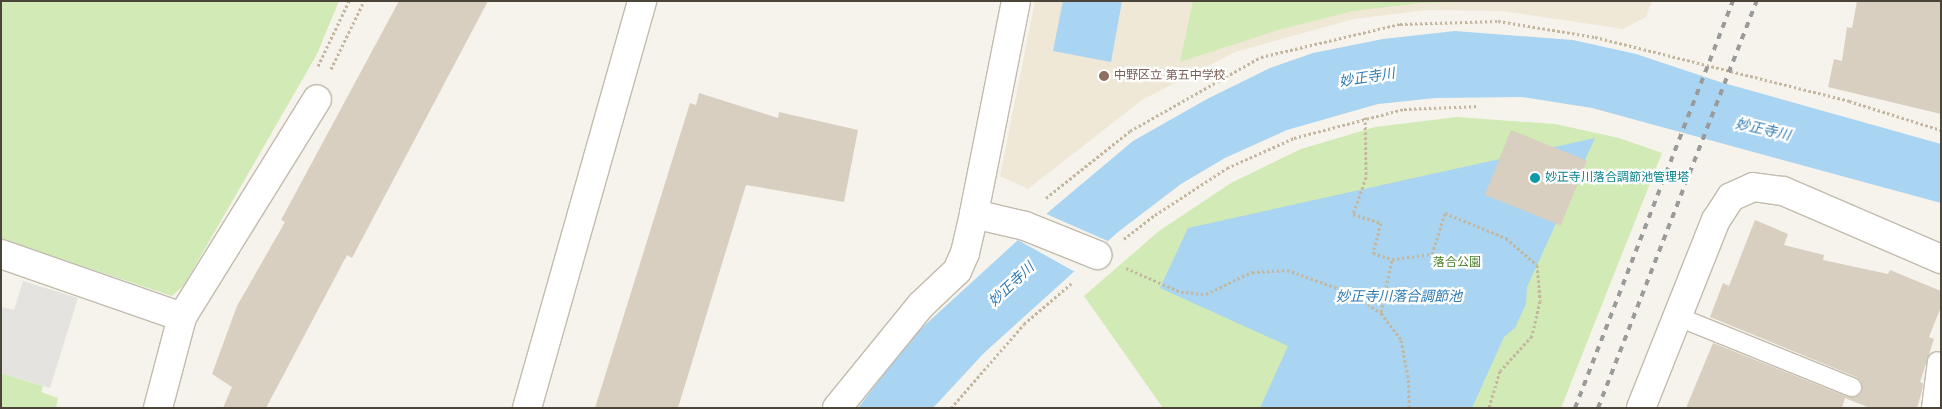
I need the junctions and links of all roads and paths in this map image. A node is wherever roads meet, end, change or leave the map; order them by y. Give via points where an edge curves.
1 (349, 1) edge
2 (364, 1) edge
3 (642, 1) edge
4 (1016, 1) edge
5 (317, 99) junction
6 (1479, 106) dead end
7 (1365, 117) junction
8 (1941, 130) edge
9 (974, 214) junction
10 (1024, 226) junction
11 (1, 254) edge
12 (1099, 256) junction
13 (1392, 259) junction
14 (1941, 259) edge
15 (1380, 313) junction
16 (1676, 316) junction
17 (182, 317) junction
18 (1937, 361) dead end
19 (1852, 387) dead end
20 (158, 408) edge
21 (527, 408) edge
22 (837, 408) edge
23 (951, 408) edge
24 (1409, 408) edge
25 (1473, 408) edge
26 (1478, 408) edge
27 (1489, 408) edge
28 (1641, 408) edge
29 (1931, 408) edge

1 - 5 path via 308,85
2 - 5 path
3 - 21 street
4 - 9 street
5 - 17 street
6 - 7 path via 1404,109
7 - 12 path via 1294,138 1227,168
7 - 13 path via 1366,177 1353,214 1380,224 1373,253
8 - 10 path via 1849,101 1595,37 1498,20 1400,24 1261,57 1130,131 1043,199
9 - 10 street
9 - 22 street via 965,253 957,271 921,305
10 - 12 street
11 - 17 street
12 - 15 path via 1181,292 1206,294 1252,272 1287,270 1351,293
12 - 23 path via 1024,324
13 - 15 path
13 - 27 path via 1432,254 1445,213 1506,238 1537,265 1540,301 1532,336 1500,371
14 - 16 street via 1783,191 1753,187 1731,197 1716,220
15 - 24 path via 1401,340 1408,375
16 - 19 lane
16 - 28 street
17 - 20 street
18 - 29 lane
25 - 26 path

